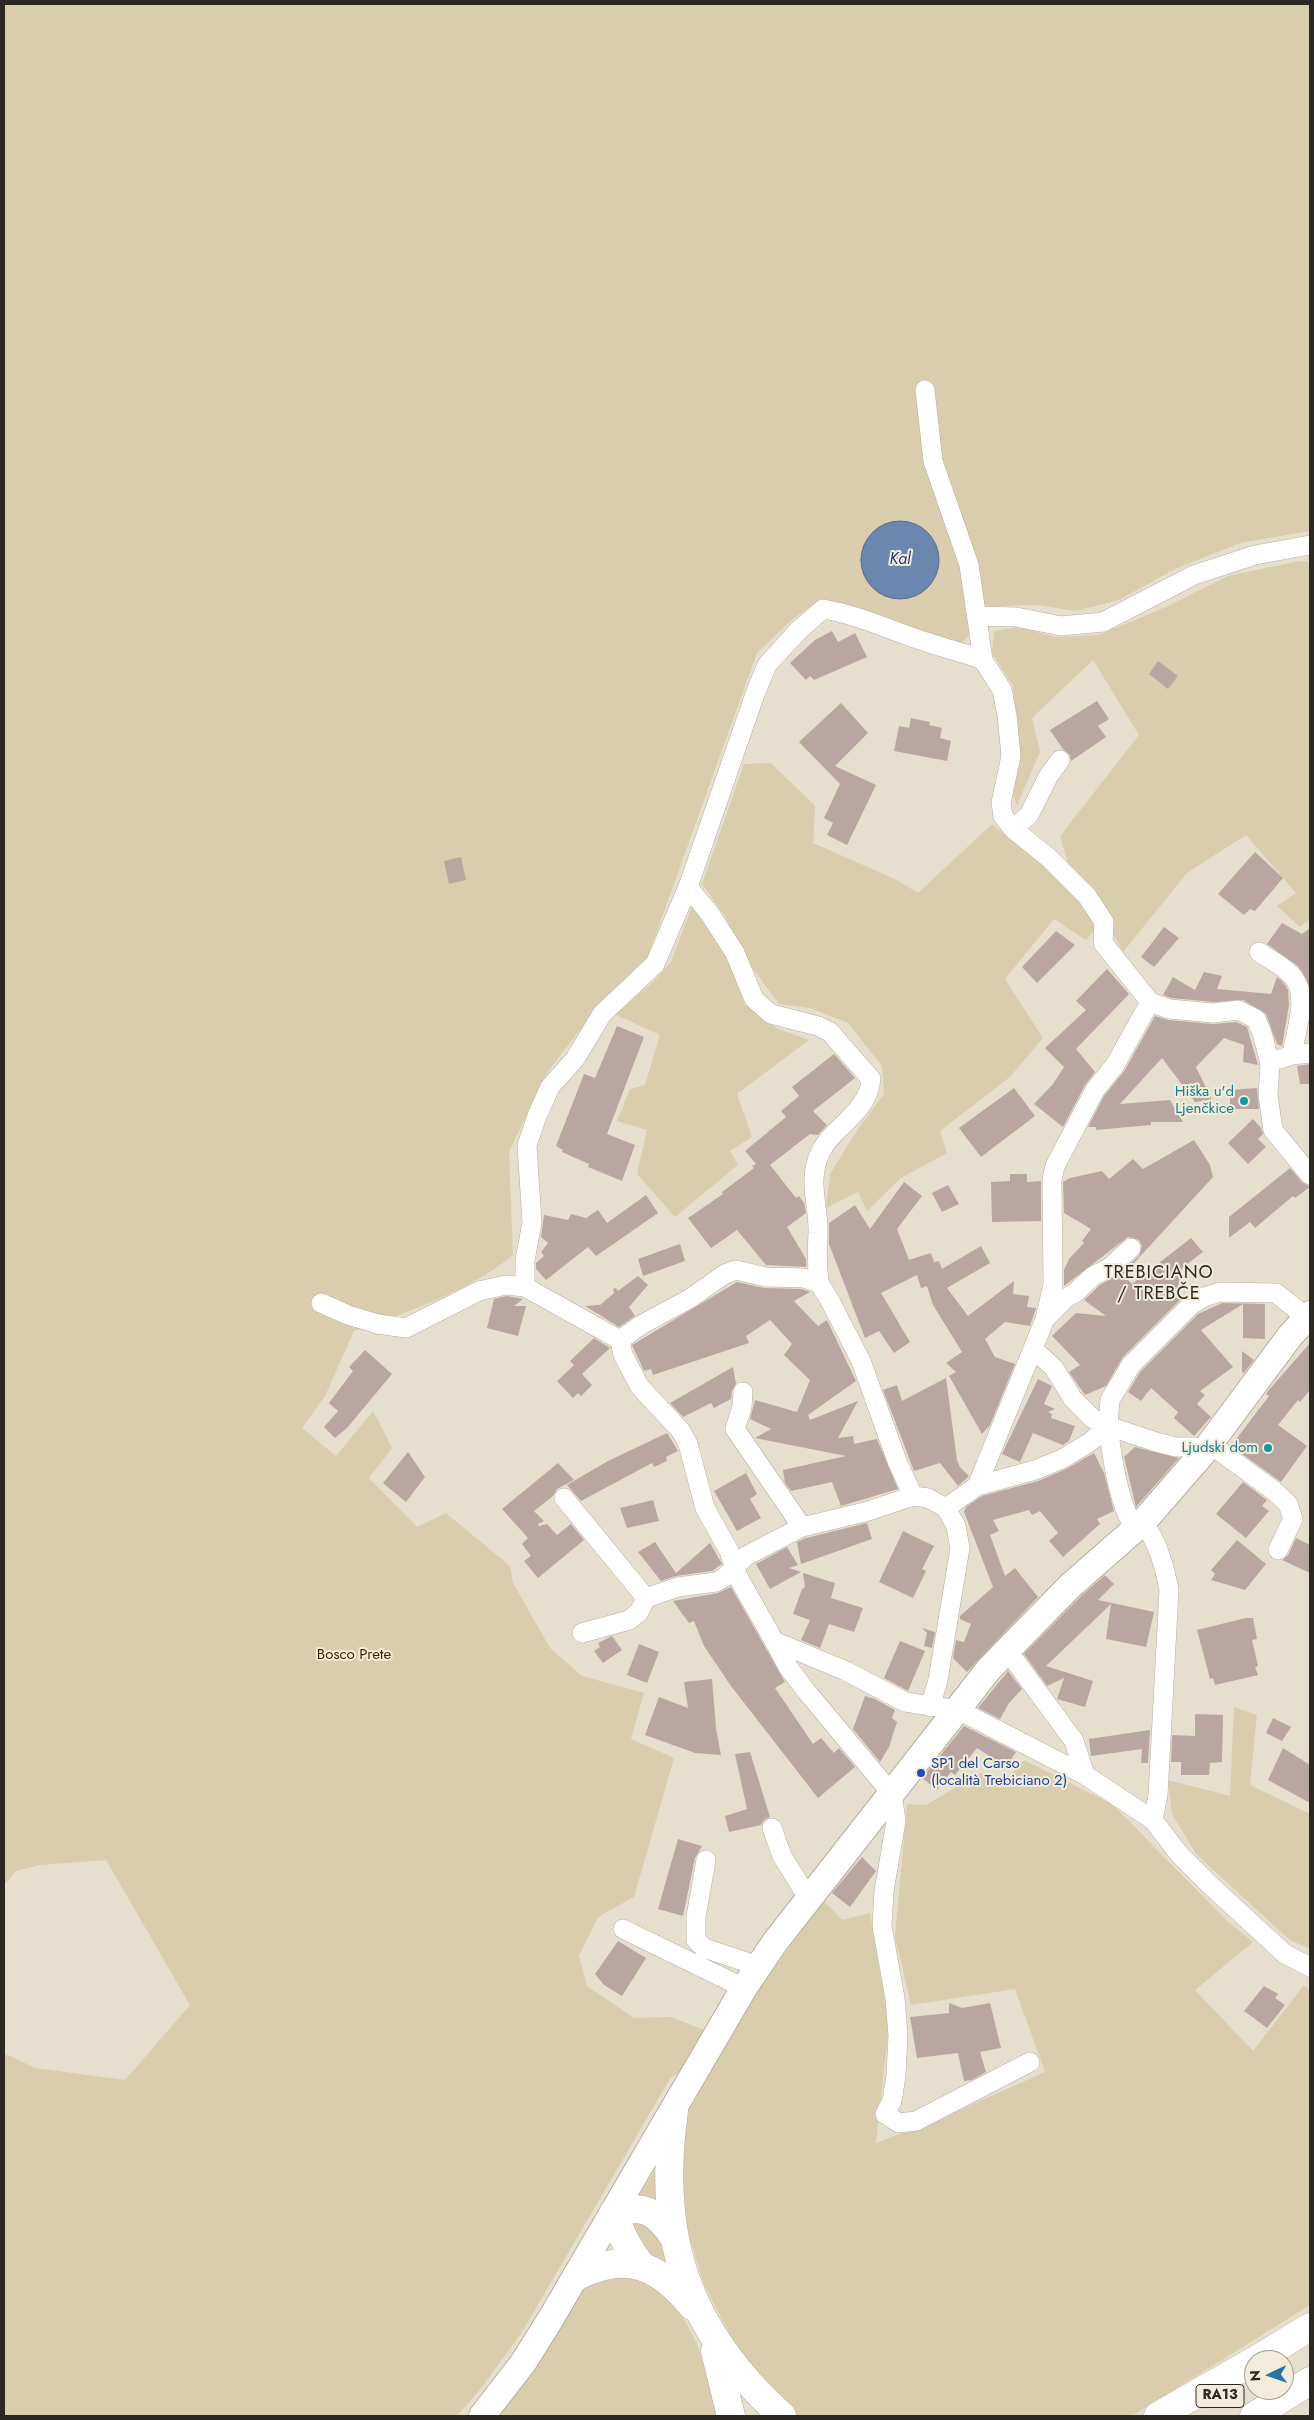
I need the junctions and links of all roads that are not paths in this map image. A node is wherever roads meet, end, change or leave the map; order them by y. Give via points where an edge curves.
1 (925, 390) dead end
2 (1310, 545) edge
3 (978, 616) junction
4 (983, 660) junction
5 (1060, 760) dead end
6 (1014, 829) junction
7 (688, 887) junction
8 (1259, 952) dead end
9 (1150, 1002) junction
10 (1310, 1053) edge
11 (1292, 1055) junction
12 (1270, 1064) junction
13 (1310, 1175) edge
14 (1131, 1248) dead end
15 (819, 1283) junction
16 (525, 1287) junction
17 (321, 1303) dead end
18 (1308, 1315) edge
19 (1045, 1319) junction
20 (620, 1340) junction
21 (1033, 1349) junction
22 (743, 1392) dead end
23 (1108, 1426) junction
24 (1206, 1448) junction
25 (977, 1486) junction
26 (913, 1496) junction
27 (564, 1498) dead end
28 (946, 1508) junction
29 (1139, 1525) junction
30 (802, 1527) junction
31 (1278, 1550) dead end
32 (734, 1568) junction
33 (646, 1598) junction
34 (582, 1633) dead end
35 (774, 1641) junction
36 (1007, 1650) junction
37 (930, 1707) junction
38 (958, 1710) junction
39 (1085, 1775) junction
40 (892, 1794) junction
41 (1154, 1820) junction
42 (772, 1828) dead end
43 (706, 1860) dead end
44 (808, 1898) junction
45 (623, 1929) dead end
46 (758, 1966) junction
47 (1310, 1967) edge
48 (744, 1988) junction
49 (1030, 2062) dead end
50 (674, 2110) junction
51 (614, 2212) junction
52 (673, 2236) junction
53 (641, 2265) junction
54 (577, 2276) junction
55 (704, 2321) junction
56 (1310, 2327) edge
57 (1310, 2341) edge
58 (1273, 2350) edge
59 (1294, 2351) edge
60 (1244, 2367) edge
61 (1310, 2381) edge
62 (1244, 2382) edge
63 (1310, 2400) edge
64 (482, 2416) edge
65 (731, 2416) edge
66 (782, 2416) edge
67 (1158, 2416) edge
68 (1186, 2416) edge
69 (1254, 2416) edge
70 (1286, 2416) edge

1 - 3 street via 934,461 969,565
2 - 3 street via 1255,555 1194,575 1104,622 1061,626 1016,617
3 - 4 street
4 - 6 street via 1002,690 1008,715 1011,756 1001,803 1003,816
4 - 7 street via 857,616 824,609 798,631 767,665
5 - 6 street via 1029,815
6 - 9 street via 1055,863 1087,896 1104,922 1104,943
7 - 15 street via 730,946 754,999 771,1014 830,1032 871,1079 865,1101 825,1145 815,1170 813,1200 818,1232
7 - 16 street via 655,964 602,1014 575,1059 550,1087 537,1116 527,1145 532,1223 525,1260
8 - 11 street via 1295,978 1301,1005
9 - 12 street via 1169,1009 1214,1013 1238,1010 1246,1013 1256,1020
9 - 19 street via 1115,1065 1095,1090 1055,1166 1052,1180 1052,1285
10 - 11 street
11 - 12 street
12 - 13 street via 1268,1095 1273,1130
14 - 19 street via 1109,1268 1092,1276
15 - 20 street via 804,1278 766,1277 736,1270
15 - 26 street via 862,1361 897,1461
16 - 17 street via 506,1285 479,1292 406,1328 378,1324
16 - 20 street
18 - 23 street via 1276,1293 1220,1292 1204,1297 1191,1305 1131,1365 1110,1400
18 - 24 main road
19 - 21 street
20 - 32 street via 623,1355 640,1387 681,1431 688,1444 705,1508 729,1551
21 - 23 street via 1054,1368 1073,1399 1092,1418
21 - 25 street
22 - 30 street via 734,1430
23 - 24 street via 1176,1447
23 - 25 street via 1090,1442 1062,1459
23 - 29 street via 1130,1522
24 - 29 main road
24 - 31 street via 1273,1490 1288,1504 1293,1519
25 - 28 street
26 - 28 street via 928,1498
26 - 30 street
27 - 33 street
28 - 37 street via 956,1526 960,1548 938,1680
29 - 36 main road via 1070,1586
29 - 41 street via 1154,1538 1164,1561 1169,1590
30 - 32 street via 758,1548
32 - 33 street via 716,1582 678,1587
32 - 35 street
33 - 34 street via 639,1612 630,1620
35 - 37 street via 846,1671 905,1702
35 - 40 street via 807,1692
36 - 38 main road
36 - 39 street via 1074,1741
37 - 38 street
38 - 39 street
38 - 40 main road
39 - 41 street
40 - 44 main road
40 - 49 street via 896,1821 884,1891 882,1926 898,2035 896,2076 892,2100 885,2114 899,2123 916,2121
41 - 47 street via 1179,1854 1211,1886 1285,1954
42 - 44 street via 782,1856
43 - 46 street via 696,1917 696,1940 704,1948
44 - 46 main road
45 - 48 street
46 - 48 main road
48 - 50 main road
50 - 51 main road
50 - 52 highway via 668,2151
51 - 52 highway via 630,2208 651,2212 661,2218
51 - 53 highway via 629,2251
51 - 54 main road
52 - 55 highway via 682,2268
53 - 54 highway via 612,2263 594,2267
53 - 55 highway via 676,2286
54 - 64 main road via 523,2363
55 - 65 highway via 719,2362
55 - 66 highway via 744,2379
56 - 58 highway
57 - 59 highway
60 - 67 highway
61 - 69 highway, RA13
62 - 68 highway, RA13
63 - 70 highway

